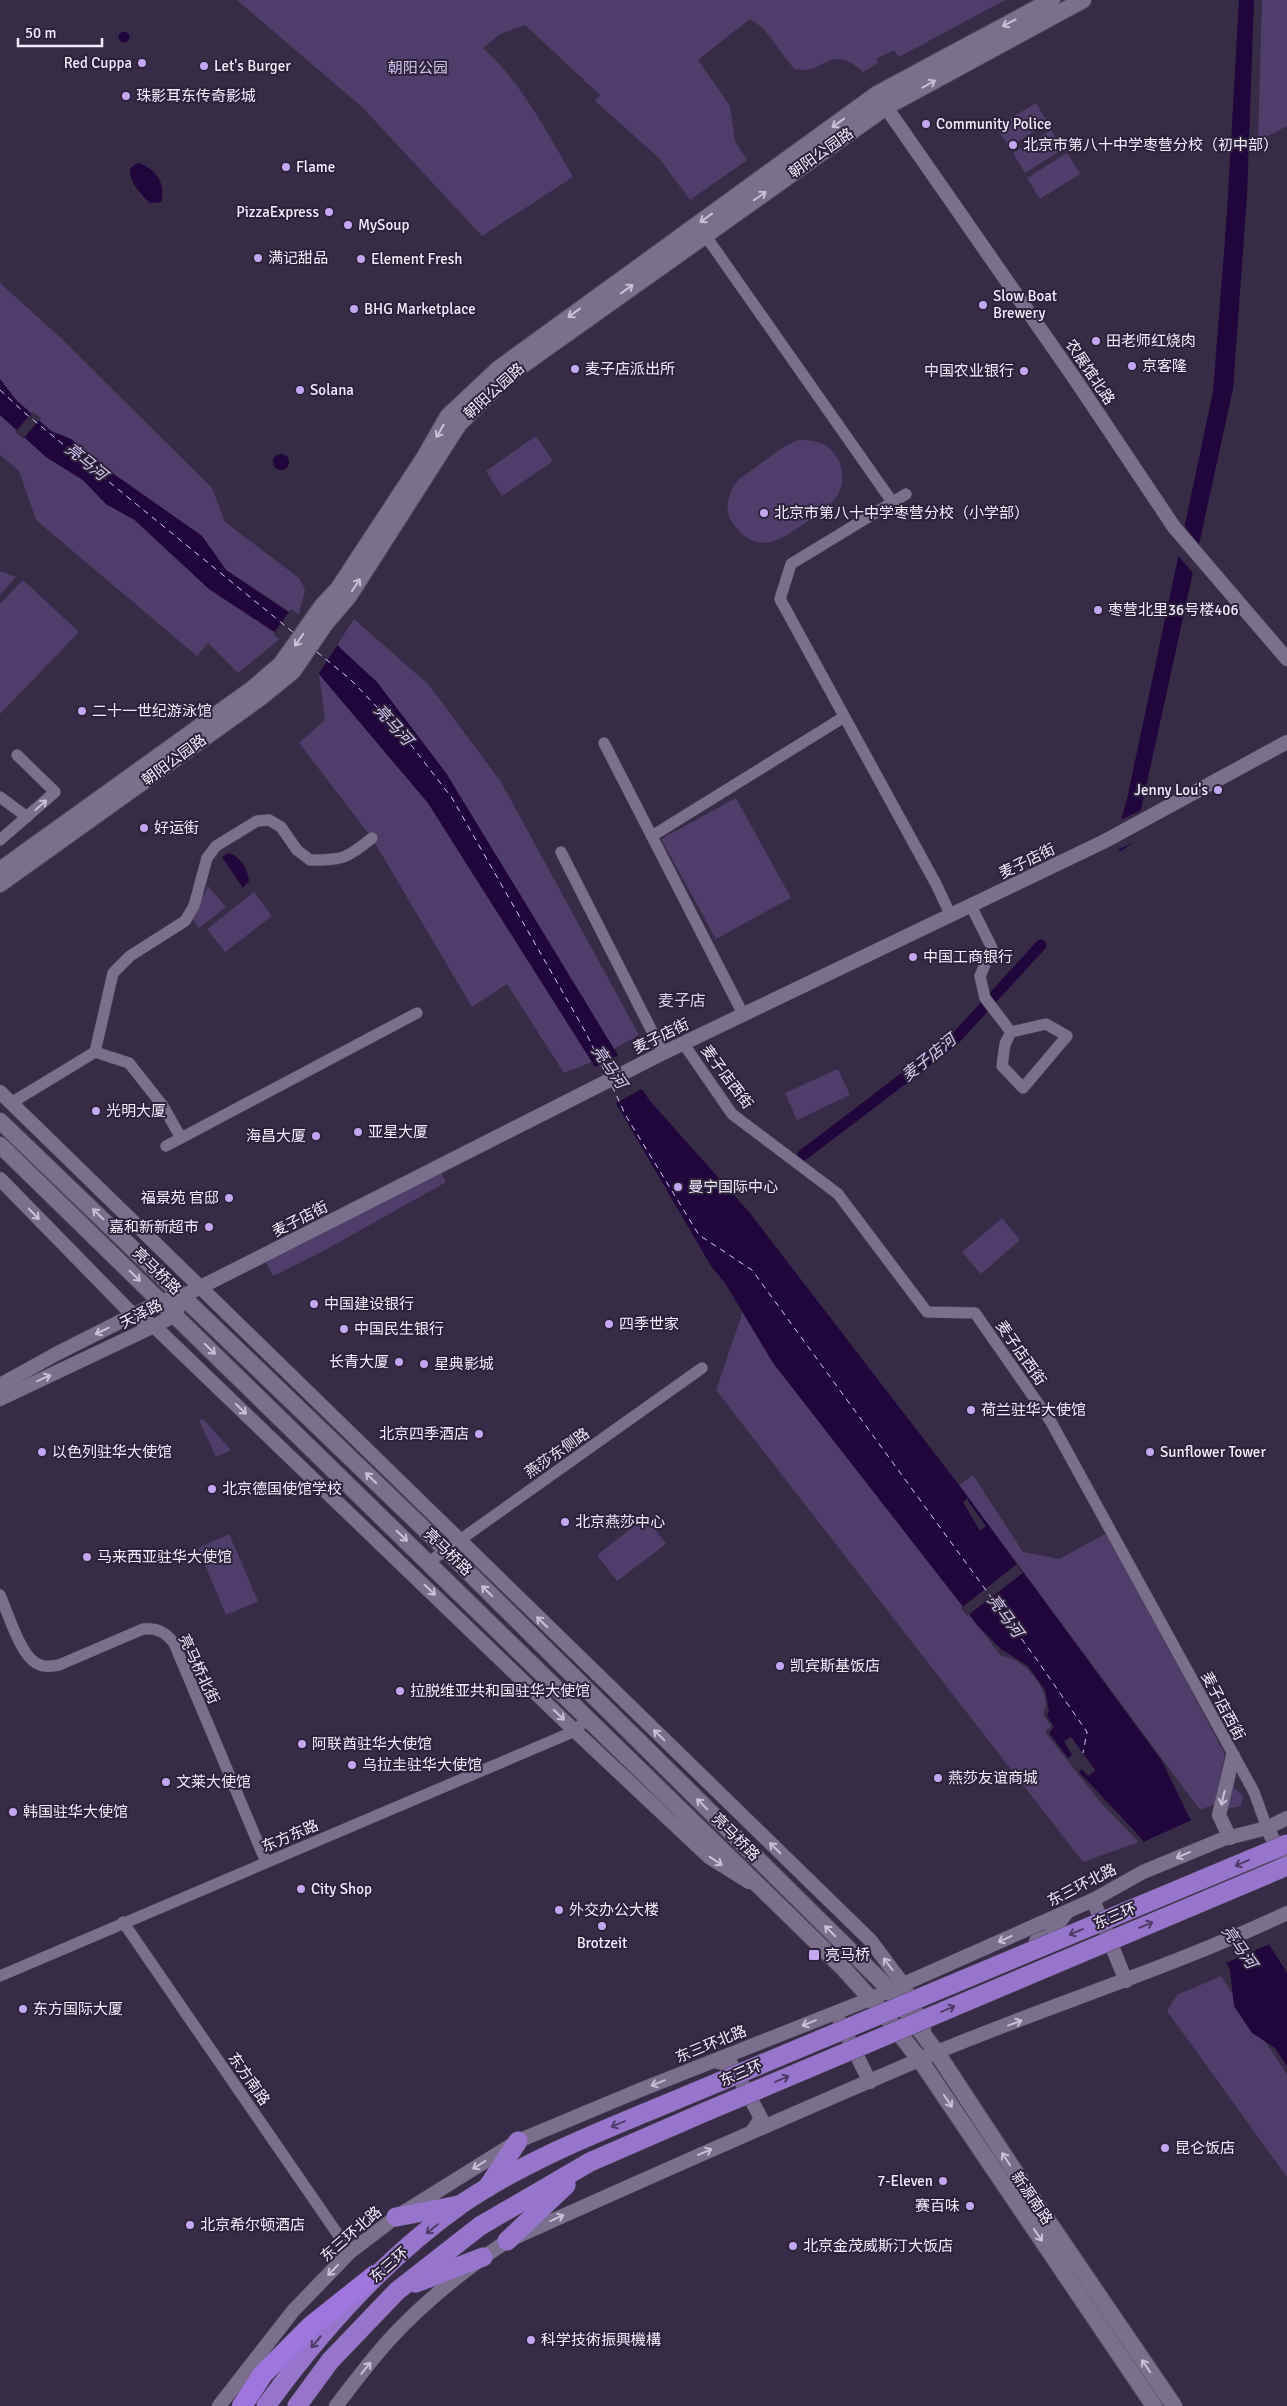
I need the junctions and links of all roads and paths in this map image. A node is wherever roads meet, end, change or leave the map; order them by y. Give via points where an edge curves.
1 (1052, 0) edge
2 (1083, 0) edge
3 (882, 101) junction
4 (705, 235) junction
5 (906, 494) dead end
6 (893, 503) junction
7 (321, 620) junction
8 (1287, 659) edge
9 (287, 668) junction
10 (844, 717) junction
11 (1287, 742) edge
12 (604, 744) dead end
13 (17, 756) dead end
14 (0, 797) edge
15 (27, 817) junction
16 (652, 836) junction
17 (372, 838) dead end
18 (0, 840) edge
19 (561, 852) dead end
20 (0, 870) edge
21 (0, 884) edge
22 (971, 906) junction
23 (951, 916) junction
24 (417, 1013) dead end
25 (744, 1014) junction
26 (1011, 1032) junction
27 (683, 1044) junction
28 (94, 1052) junction
29 (663, 1053) junction
30 (0, 1092) edge
31 (11, 1103) junction
32 (0, 1121) edge
33 (180, 1138) junction
34 (0, 1145) edge
35 (166, 1146) dead end
36 (0, 1179) edge
37 (201, 1287) junction
38 (183, 1296) junction
39 (161, 1301) junction
40 (175, 1315) junction
41 (134, 1316) junction
42 (154, 1326) junction
43 (702, 1368) dead end
44 (0, 1386) edge
45 (0, 1399) edge
46 (452, 1545) junction
47 (429, 1562) junction
48 (0, 1595) edge
49 (588, 1718) junction
50 (575, 1731) junction
51 (1233, 1756) junction
52 (1287, 1818) edge
53 (1267, 1828) junction
54 (1226, 1838) junction
55 (1287, 1844) edge
56 (266, 1862) junction
57 (1287, 1866) edge
58 (768, 1895) junction
59 (1093, 1900) junction
60 (1281, 1916) edge
61 (123, 1922) junction
62 (0, 1976) edge
63 (1126, 1981) junction
64 (900, 1993) junction
65 (876, 2004) junction
66 (835, 2013) junction
67 (937, 2053) junction
68 (920, 2060) junction
69 (713, 2061) junction
70 (870, 2082) junction
71 (752, 2132) junction
72 (518, 2141) junction
73 (590, 2162) junction
74 (486, 2190) junction
75 (462, 2204) junction
76 (396, 2217) junction
77 (507, 2241) junction
78 (350, 2252) junction
79 (483, 2257) junction
80 (375, 2275) junction
81 (397, 2291) junction
82 (271, 2400) edge
83 (219, 2406) edge
84 (242, 2406) edge
85 (296, 2406) edge
86 (336, 2406) edge
87 (1154, 2406) edge
88 (1174, 2406) edge

1 -> 3 main road, 朝阳公园路
3 -> 2 main road, 朝阳公园路
4 -> 3 main road, 朝阳公园路
3 -> 7 main road, 朝阳公园路 via 498,369 448,416
3 - 8 street, 农展馆北路 via 1178,533
4 - 6 street
7 -> 4 main road, 朝阳公园路 via 349,596 459,424 506,377
5 - 6 street
6 - 10 street via 791,564 780,599
7 - 9 main road, 朝阳公园路
9 - 20 main road, 朝阳公园路 via 252,689
9 - 21 main road, 朝阳公园路 via 260,698
10 - 16 street
10 - 23 street
11 - 22 street, 麦子店街 via 1105,841
12 - 16 street
15 -> 13 street via 55,792
14 - 15 street
15 - 18 street
16 - 25 street
17 - 28 street via 348,857 310,860 297,850 281,827 269,820 257,821 216,846 207,858 194,906 185,921 130,956 113,973
19 - 29 street
22 - 23 street, 麦子店街
22 - 26 street via 992,948 980,976 984,998
23 - 25 street, 麦子店街
24 - 33 street
25 - 27 street, 麦子店街
26 - 26 street via 1002,1066 1023,1088 1067,1036 1046,1024
27 - 29 street, 麦子店街
27 - 51 street, 麦子店西街 via 732,1114 838,1194 927,1312 975,1313 1051,1422
28 - 31 street
28 - 33 street via 129,1063 163,1106
29 - 37 street, 麦子店街
30 - 31 street
31 - 37 street
38 -> 32 main road, 亮马桥路
33 - 35 street
34 -> 39 main road, 亮马桥路
36 -> 41 street
37 - 38 street, 麦子店街
37 - 46 street
38 - 39 street, 天泽路
38 - 40 street, 天泽路
46 -> 38 main road, 亮马桥路
39 - 40 main road, 亮马桥路
39 - 41 street, 天泽路
40 - 42 street, 天泽路
40 -> 47 main road, 亮马桥路
41 - 42 street
41 -> 44 street, 天泽路
45 -> 42 street, 天泽路
42 -> 50 street
43 - 46 street, 燕莎东侧路
46 - 47 street, 燕莎东侧路
64 -> 46 main road, 亮马桥路
47 - 49 main road, 亮马桥路
48 - 56 street, 亮马桥北街 via 26,1655 46,1667 59,1665 143,1629 153,1628 165,1633 174,1643
49 - 50 street, 东方东路
49 - 58 main road, 亮马桥路
50 - 56 street, 东方东路
50 -> 58 street via 709,1857
51 - 53 street, 麦子店西街 via 1254,1792
51 -> 54 street via 1219,1815
52 - 53 street, 东三环北路
53 - 54 street, 东三环北路
53 - 57 street
54 -> 59 street, 东三环北路 via 1143,1872
55 -> 74 highway, 东三环, bridge via 567,2146
56 - 61 street, 东方东路
73 -> 57 highway, 东三环, bridge
58 - 65 main road, 亮马桥路
59 - 63 street
59 -> 64 street, 东三环北路 via 1067,1912 1049,1936
60 - 63 street
61 - 62 street, 东方东路
61 - 78 street, 东方南路
67 -> 63 street
64 - 65 street, 东三环北路
64 - 67 main road, 新源南路
65 - 66 street, 东三环北路
65 - 68 main road, 新源南路
66 -> 69 street, 东三环北路
66 - 70 street
67 - 68 street
88 -> 67 main road, 新源南路
68 - 70 street
68 -> 87 main road, 新源南路
69 - 71 street via 732,2064 762,2118
69 -> 72 street, 东三环北路
70 - 71 street
77 -> 71 street
72 - 74 highway
72 -> 76 street, 东三环北路
73 - 77 highway
73 - 81 highway, 东三环 via 480,2226
74 - 75 highway, 东三环
75 - 76 highway
75 -> 80 highway, 东三环
76 - 78 street, 东三环北路
77 - 79 street
78 -> 83 street, 东三环北路 via 293,2311
79 - 81 highway
86 -> 79 street via 389,2340
80 -> 82 highway, 东三环 via 314,2344
80 - 84 highway via 311,2326 263,2374
81 - 85 highway, 东三环 via 330,2361

